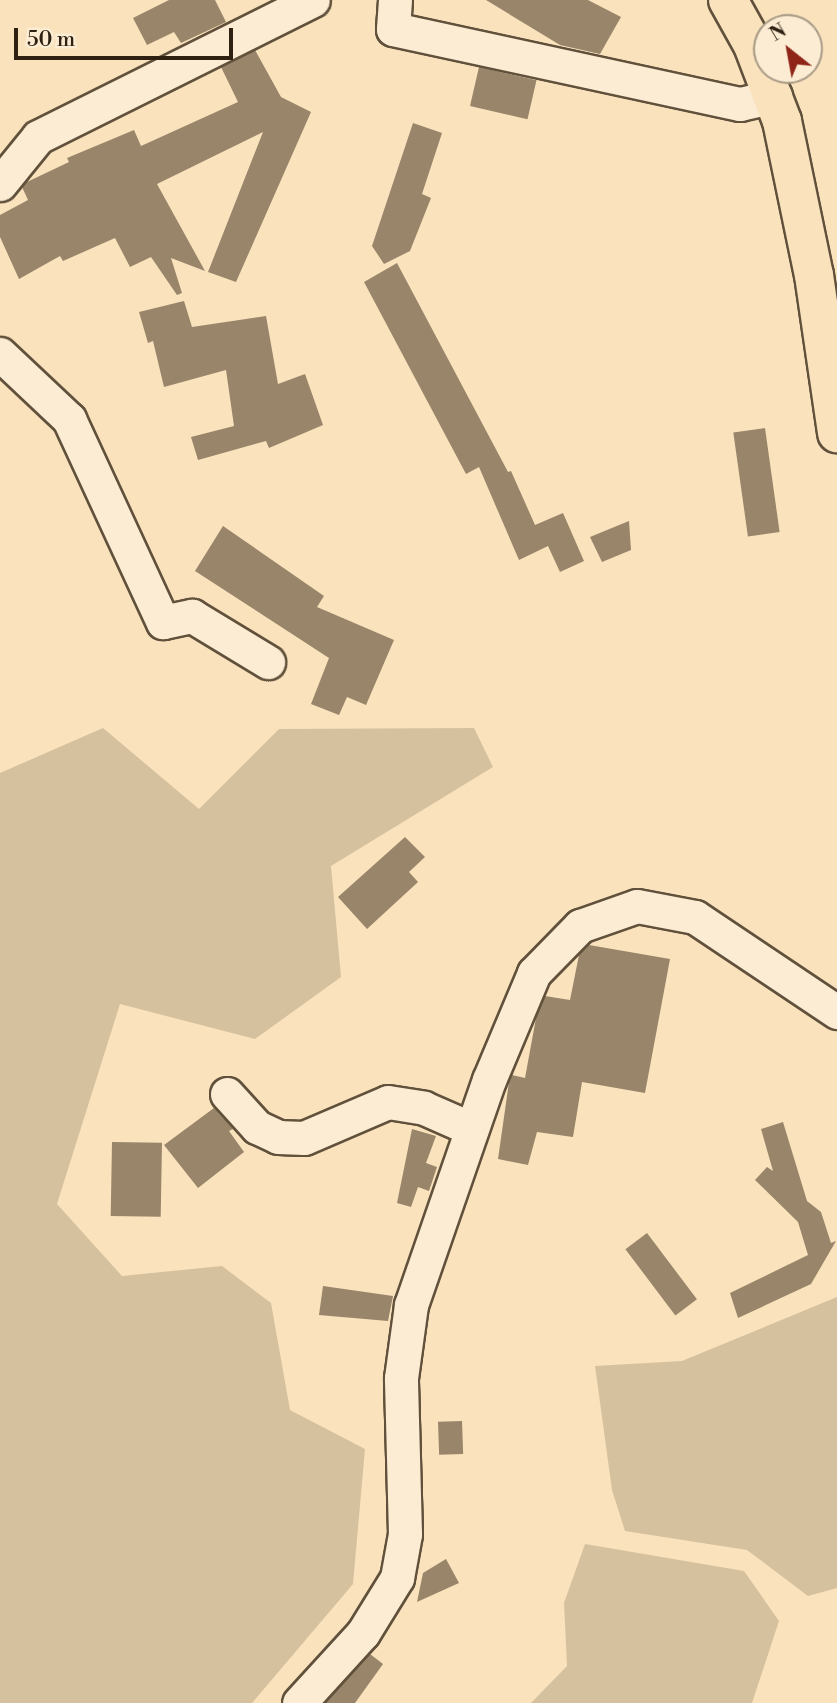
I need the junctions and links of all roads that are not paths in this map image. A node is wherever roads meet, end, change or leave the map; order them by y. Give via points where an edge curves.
1 (313, 0) edge
2 (395, 0) edge
3 (728, 0) edge
4 (775, 96) junction
5 (0, 184) edge
6 (0, 355) edge
7 (837, 433) edge
8 (268, 662) dead end
9 (837, 1012) edge
10 (227, 1094) dead end
11 (472, 1129) junction
12 (299, 1703) edge

1 - 5 street via 38,137
2 - 4 street via 393,29 740,104
3 - 4 main road
4 - 7 main road via 814,275
6 - 8 street via 69,418 163,622 192,616
9 - 11 street via 695,916 637,906 580,926 534,973
10 - 11 street via 257,1127 278,1137 304,1138 388,1102 424,1108
11 - 12 street via 411,1305 401,1378 405,1534 397,1578 363,1633

